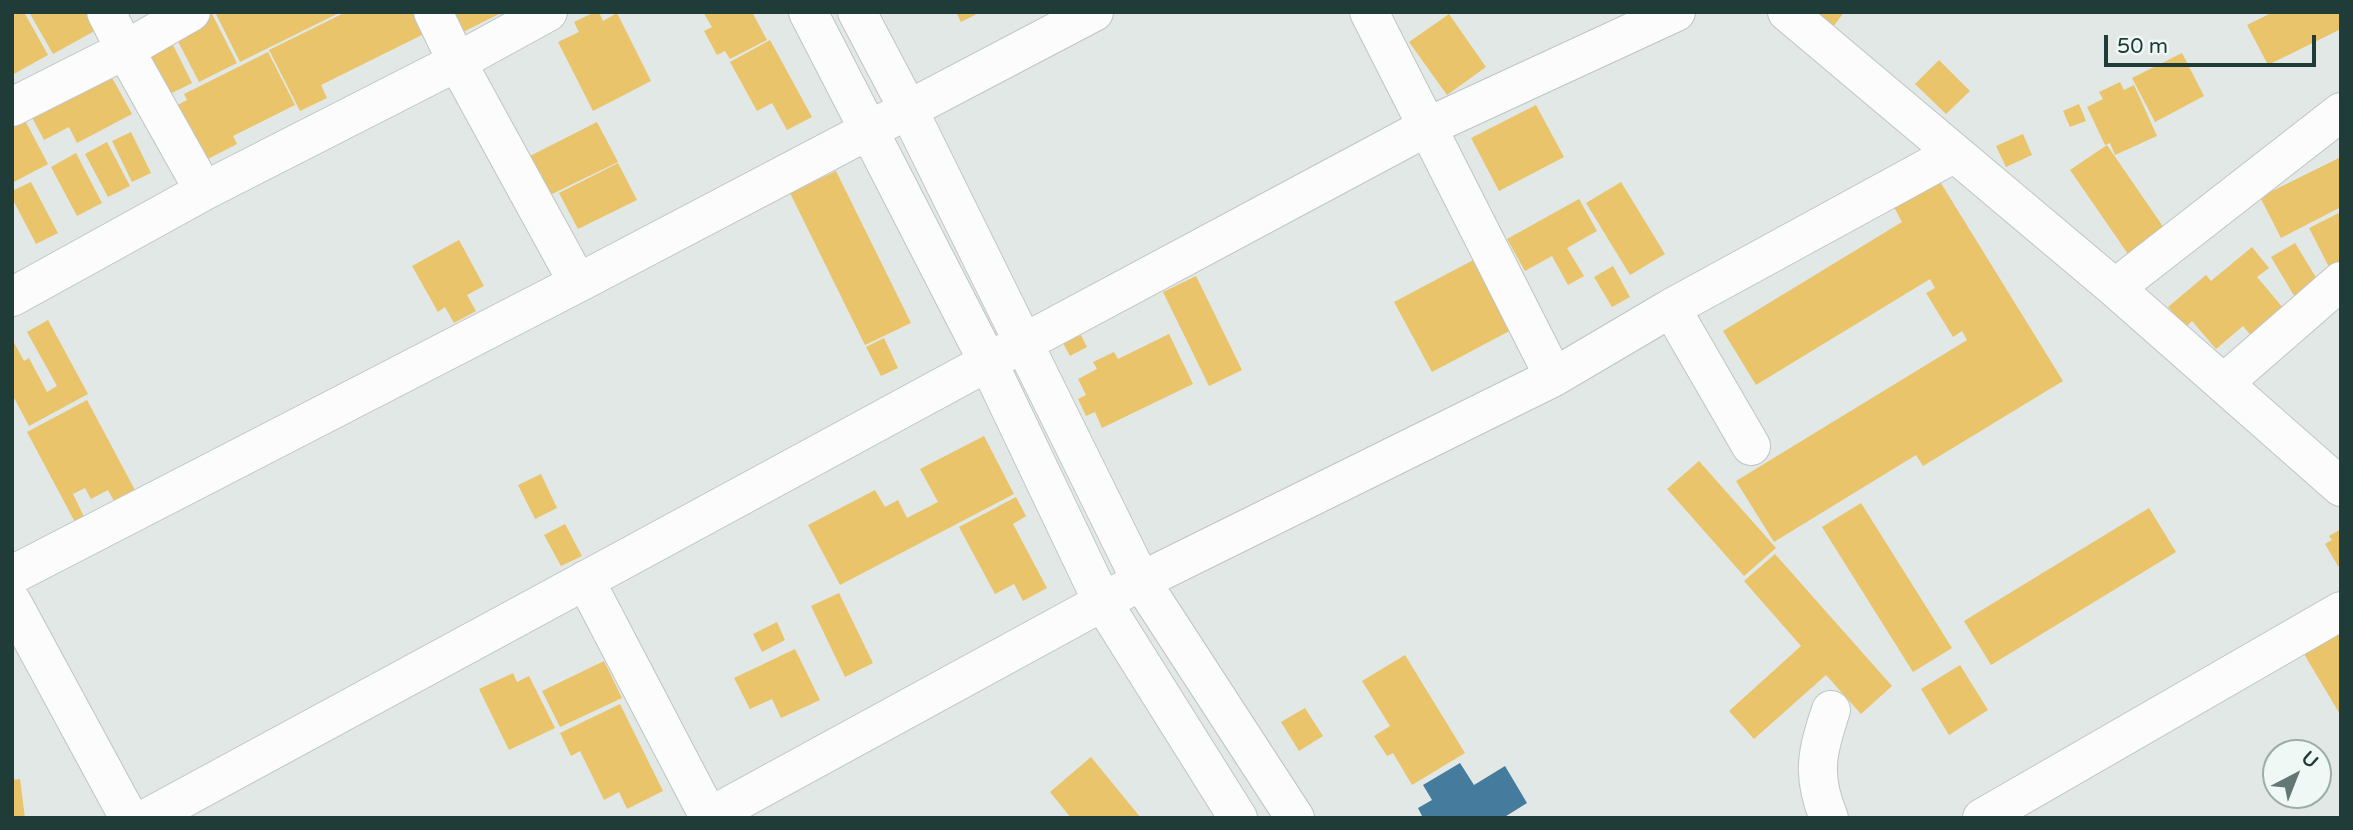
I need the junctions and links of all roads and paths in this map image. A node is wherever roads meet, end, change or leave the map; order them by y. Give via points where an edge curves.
1 (106, 12) edge
2 (191, 12) edge
3 (433, 12) edge
4 (548, 12) edge
5 (808, 12) edge
6 (856, 12) edge
7 (1094, 12) edge
8 (1369, 12) edge
9 (1676, 12) edge
10 (1787, 12) edge
11 (124, 50) junction
12 (457, 62) junction
13 (12, 107) edge
14 (908, 109) junction
15 (2341, 112) edge
16 (1427, 127) junction
17 (869, 131) junction
18 (1953, 154) junction
19 (204, 191) junction
20 (2341, 281) edge
21 (578, 283) junction
22 (2115, 288) junction
23 (12, 297) edge
24 (1671, 308) junction
25 (1024, 342) junction
26 (988, 362) junction
27 (1554, 377) junction
28 (2225, 383) junction
29 (1751, 446) dead end
30 (2341, 486) edge
31 (12, 575) edge
32 (585, 580) junction
33 (1141, 581) junction
34 (1102, 601) junction
35 (12, 602) edge
36 (2341, 611) edge
37 (1830, 710) dead end
38 (708, 817) edge
39 (129, 818) edge
40 (147, 818) edge
41 (1238, 818) edge
42 (1295, 818) edge
43 (1829, 818) edge
44 (1982, 818) edge

1 - 11 street
2 - 11 street
3 - 12 street
4 - 12 street
5 - 17 street
6 - 14 street
7 - 14 street
8 - 16 street
9 - 16 street
10 - 18 street
11 - 13 street
11 - 19 street
12 - 19 street
12 - 21 street
14 - 17 street
14 - 25 street
15 - 22 street
16 - 25 street
16 - 27 street
17 - 21 street
17 - 26 street
18 - 22 street
18 - 24 street
19 - 23 street
20 - 28 street
21 - 31 street
22 - 28 street
24 - 27 street
24 - 29 street
25 - 26 street
25 - 33 street
26 - 32 street
26 - 34 street
27 - 33 street
28 - 30 street
32 - 38 street
32 - 40 street
33 - 34 street
33 - 42 street
34 - 38 street
34 - 41 street
35 - 39 street
36 - 44 street
37 - 43 street via 1816,764

